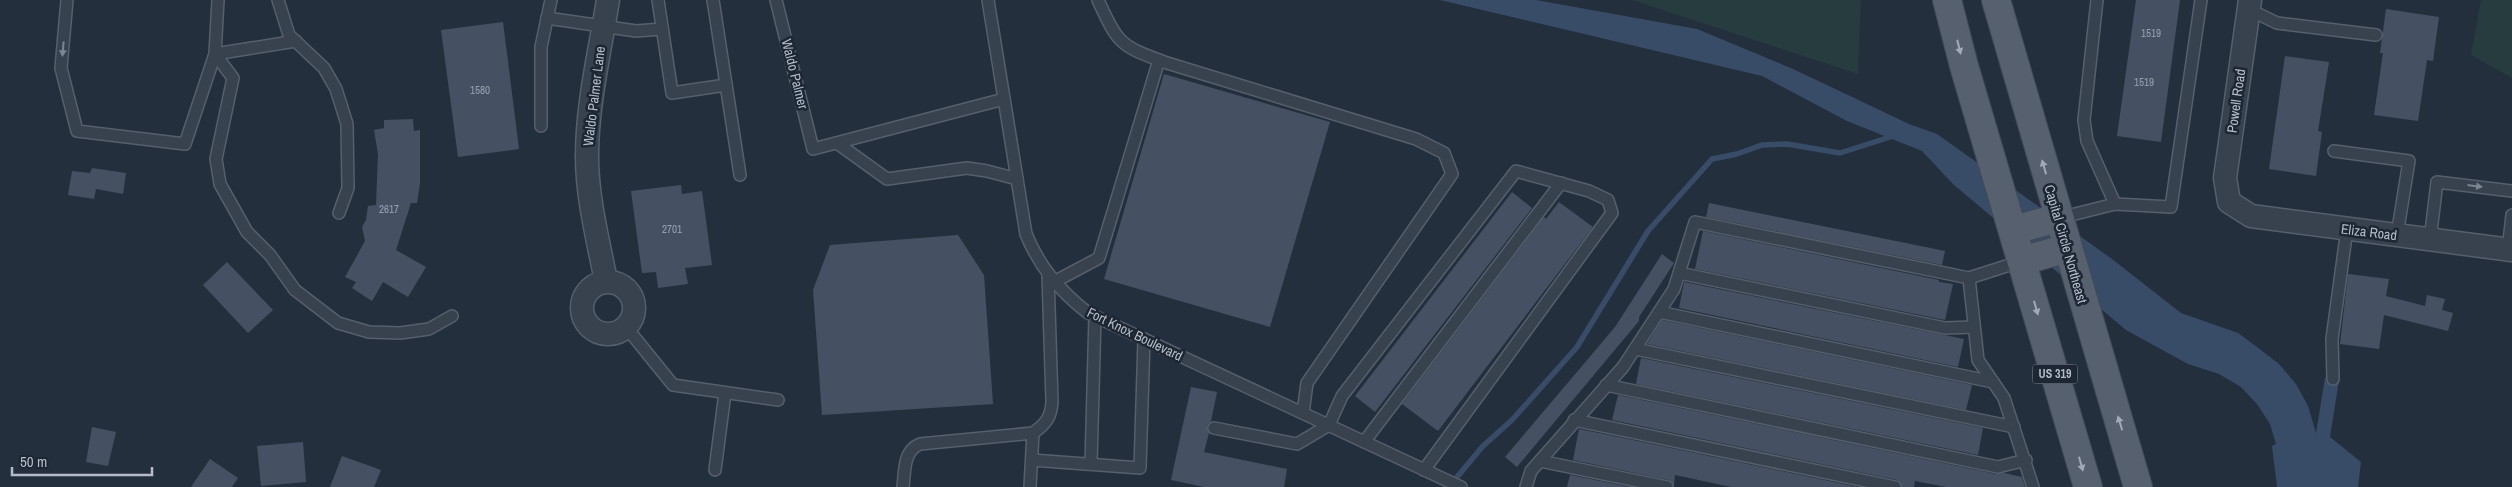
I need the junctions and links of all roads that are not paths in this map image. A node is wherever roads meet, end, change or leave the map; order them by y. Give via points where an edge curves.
1 (67, 0) edge
2 (218, 0) edge
3 (278, 0) edge
4 (551, 0) edge
5 (608, 0) edge
6 (658, 0) edge
7 (713, 0) edge
8 (776, 0) edge
9 (988, 0) edge
10 (1098, 0) edge
11 (1947, 0) edge
12 (1996, 0) edge
13 (2097, 0) edge
14 (2201, 0) edge
15 (2249, 5) edge
16 (547, 18) junction
17 (604, 26) junction
18 (662, 29) junction
19 (2376, 35) dead end
20 (296, 41) junction
21 (215, 54) junction
22 (1159, 60) junction
23 (726, 85) junction
24 (1004, 98) junction
25 (541, 126) dead end
26 (837, 142) junction
27 (2334, 151) dead end
28 (740, 175) dead end
29 (1017, 179) junction
30 (1561, 183) junction
31 (2512, 191) edge
32 (2229, 202) joint
33 (2115, 204) junction
34 (339, 213) dead end
35 (2512, 215) edge
36 (2059, 218) junction
37 (2347, 229) junction
38 (2013, 230) junction
39 (2398, 235) junction
40 (2430, 240) junction
41 (2068, 248) junction
42 (2510, 250) edge
43 (2022, 261) junction
44 (1679, 273) junction
45 (1051, 278) junction
46 (1969, 278) junction
47 (606, 281) junction
48 (1659, 312) junction
49 (452, 316) dead end
50 (1095, 316) junction
51 (626, 327) junction
52 (1974, 327) junction
53 (1144, 339) junction
54 (1635, 349) junction
55 (2333, 379) dead end
56 (1993, 382) junction
57 (1606, 385) junction
58 (725, 393) junction
59 (778, 400) dead end
60 (1303, 413) junction
61 (1574, 420) junction
62 (1329, 425) junction
63 (2014, 427) junction
64 (1214, 428) dead end
65 (1033, 433) junction
66 (1364, 442) junction
67 (1032, 460) junction
68 (1540, 460) junction
69 (2026, 460) junction
70 (1091, 464) junction
71 (715, 470) dead end
72 (1424, 470) junction
73 (903, 487) edge
74 (1030, 487) edge
75 (1461, 487) edge
76 (1526, 487) edge
77 (1667, 487) edge
78 (1895, 487) edge
79 (2033, 487) edge
80 (2088, 487) edge
81 (2138, 487) edge

1 -> 21 lane via 61,68 77,131 185,144
2 - 21 lane
3 - 20 lane via 289,35
4 - 16 lane
5 - 17 street, Waldo Palmer Lane
6 - 18 lane
7 - 23 lane
8 - 26 lane, Waldo Palmer via 813,149
9 - 24 lane, Fort Knox Boulevard
10 - 22 lane via 1113,33 1130,49
11 -> 38 main road, US 319
36 -> 12 main road, Capital Circle Northeast
13 - 33 lane via 2084,120 2088,141
14 - 33 lane via 2171,207
15 - 19 lane via 2277,23
15 - 32 street, Powell Road via 2225,178
16 - 17 lane
16 - 25 lane via 541,46
17 - 18 lane via 636,31
17 - 47 street, Waldo Palmer Lane via 587,156 589,189
18 - 23 lane via 672,93
20 - 21 lane
20 - 34 lane via 324,68 336,89 347,124 348,188
21 - 49 lane via 234,78 216,159 220,184 248,232 270,255 295,290 338,324 369,332 400,333 429,329
22 - 45 lane via 1099,258
22 - 60 lane via 1416,139 1444,153 1450,167 1452,174 1307,383
23 - 28 lane
24 - 26 lane
24 - 29 lane, Fort Knox Boulevard
26 - 29 lane via 887,179 967,168
27 - 39 lane via 2408,161
29 - 45 lane, Fort Knox Boulevard via 1026,234
30 - 62 lane via 1516,171 1342,396
30 - 66 lane
30 - 72 lane via 1608,200 1612,213
40 -> 31 lane via 2437,182
32 - 37 street, Eliza Road via 2250,216
33 - 36 lane
35 - 42 lane
36 - 38 main road
36 - 41 main road, Capital Circle Northeast
37 - 39 street, Eliza Road
37 - 55 lane via 2332,339
38 - 43 main road, US 319
39 - 40 street, Eliza Road
40 - 42 street, Eliza Road
41 - 43 main road
81 -> 41 main road, Capital Circle Northeast
43 - 46 lane
43 -> 80 main road, US 319
44 - 46 lane via 1695,222
44 - 48 lane via 1674,289
44 - 52 lane via 1945,328
45 - 50 lane, Fort Knox Boulevard via 1061,292
45 - 65 lane via 1051,413 1045,425
46 - 52 lane
47 - 51 street via 624,287 631,295 634,314
47 - 51 street via 597,283 584,295 581,304 584,320 589,327 608,334
48 - 54 lane
48 - 56 lane
50 - 53 lane, Fort Knox Boulevard
50 - 70 lane
51 - 58 lane via 673,386
52 - 56 lane via 1978,360
53 - 60 lane, Fort Knox Boulevard
53 - 70 lane via 1140,468
54 - 57 lane
54 - 63 lane
56 - 63 lane via 2004,398
57 - 61 lane
57 - 69 lane via 1998,467
58 - 59 lane
58 - 71 lane
60 - 62 lane, Fort Knox Boulevard
61 - 68 lane
61 - 78 lane
62 - 64 lane via 1297,444
62 - 66 lane, Fort Knox Boulevard
63 - 69 lane
65 - 67 lane
65 - 73 lane via 920,444 907,454
66 - 72 lane, Fort Knox Boulevard
67 - 70 lane
67 - 74 lane
68 - 76 lane via 1531,471
68 - 77 lane
69 - 79 lane
72 - 75 lane, Fort Knox Boulevard

